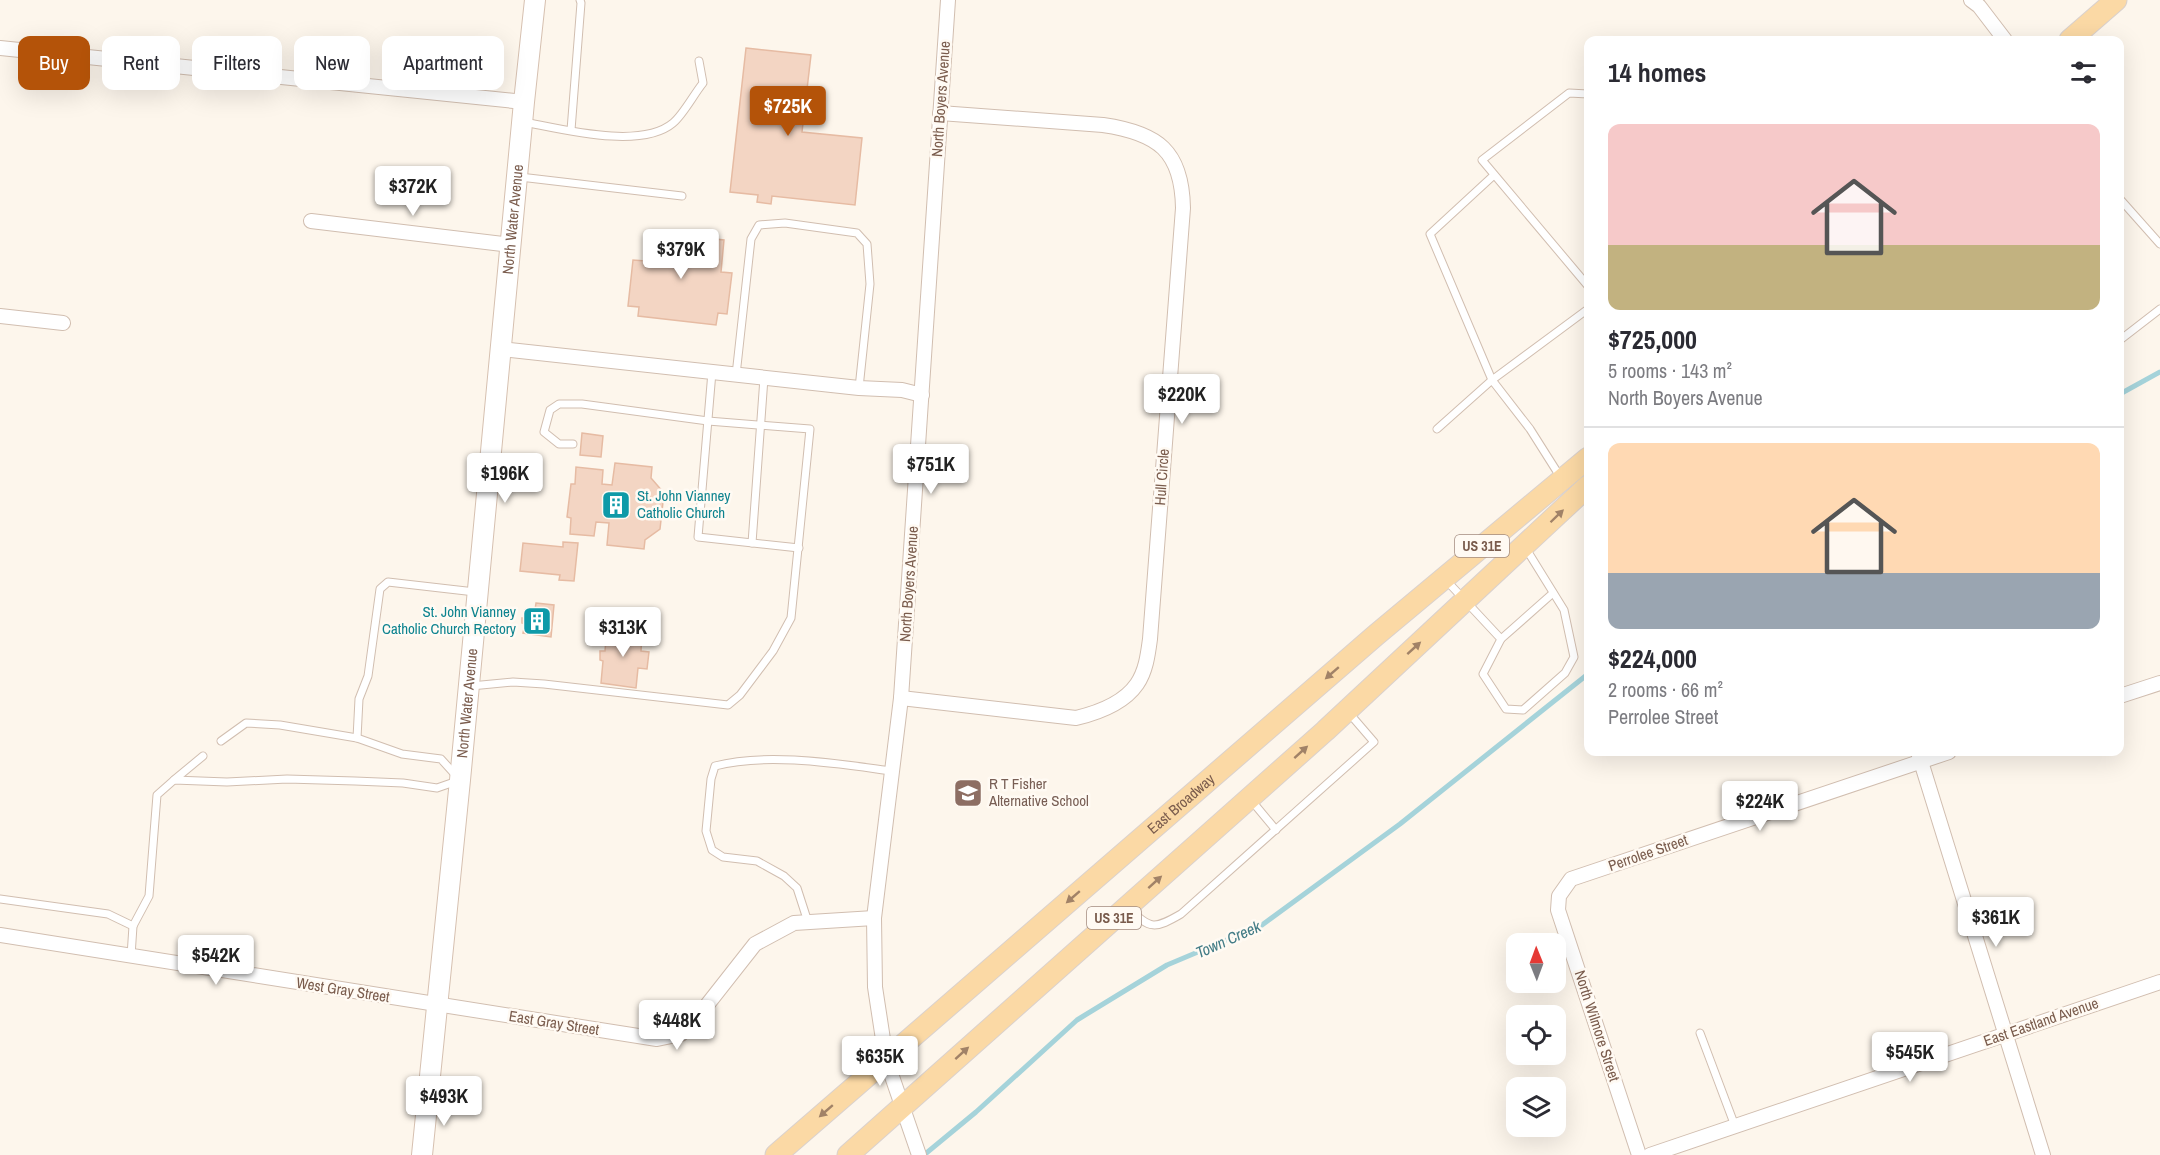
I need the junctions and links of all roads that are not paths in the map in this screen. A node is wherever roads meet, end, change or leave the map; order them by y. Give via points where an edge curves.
1 (535, 0) edge
2 (579, 0) edge
3 (948, 0) edge
4 (1971, 0) edge
5 (2116, 0) edge
6 (2002, 36) edge
7 (2075, 36) edge
8 (0, 48) edge
9 (699, 61) dead end
10 (1584, 94) edge
11 (524, 102) junction
12 (940, 113) junction
13 (522, 122) junction
14 (571, 130) junction
15 (1494, 175) junction
16 (517, 176) junction
17 (682, 196) dead end
18 (2124, 204) edge
19 (311, 221) dead end
20 (2160, 244) edge
21 (511, 245) junction
22 (1584, 281) edge
23 (2160, 309) edge
24 (1584, 312) edge
25 (0, 316) edge
26 (63, 322) dead end
27 (2124, 337) edge
28 (501, 349) junction
29 (712, 372) junction
30 (736, 375) junction
31 (764, 378) junction
32 (1492, 380) junction
33 (859, 388) junction
34 (922, 395) junction
35 (708, 421) junction
36 (761, 425) junction
37 (1437, 429) dead end
38 (573, 444) dead end
39 (1584, 461) edge
40 (1562, 480) junction
41 (1584, 490) edge
42 (752, 543) junction
43 (1525, 547) junction
44 (798, 548) junction
45 (1444, 578) junction
46 (478, 592) junction
47 (1553, 592) junction
48 (1466, 601) junction
49 (1501, 639) junction
50 (2160, 683) edge
51 (469, 686) junction
52 (2124, 695) edge
53 (901, 698) junction
54 (1346, 710) junction
55 (357, 738) junction
56 (221, 741) dead end
57 (203, 756) dead end
58 (1920, 756) edge
59 (892, 771) junction
60 (174, 780) junction
61 (460, 780) junction
62 (1249, 798) junction
63 (1276, 830) junction
64 (1559, 896) joint
65 (0, 899) edge
66 (1127, 907) junction
67 (874, 918) junction
68 (808, 922) junction
69 (133, 926) junction
70 (0, 935) edge
71 (131, 956) junction
72 (2160, 982) edge
73 (437, 1005) junction
74 (1700, 1033) dead end
75 (2007, 1034) junction
76 (886, 1059) junction
77 (903, 1106) junction
78 (1735, 1126) junction
79 (422, 1155) edge
80 (776, 1155) edge
81 (848, 1155) edge
82 (919, 1155) edge
83 (1639, 1155) edge
84 (1650, 1155) edge
85 (2043, 1155) edge

1 - 11 main road, North Water Avenue
2 - 14 lane
3 - 12 street, North Boyers Avenue
4 - 6 street
5 - 7 main road
8 - 11 street
9 - 14 lane via 703,83 673,123 649,136 618,137
10 - 15 lane via 1569,93 1482,160
11 - 13 main road, North Water Avenue
12 - 34 street, North Boyers Avenue
12 - 53 street, Hull Circle via 1104,124 1148,135 1166,149 1176,167 1183,208 1150,639 1147,663 1137,685 1116,703 1076,718
13 - 14 lane
13 - 16 main road, North Water Avenue
15 - 22 lane
15 - 32 lane via 1430,234
16 - 17 lane
16 - 21 main road, North Water Avenue
18 - 20 lane
19 - 21 street
21 - 28 main road, North Water Avenue
23 - 27 lane
24 - 32 lane
25 - 26 street
28 - 29 street
28 - 46 main road, North Water Avenue
29 - 30 street
29 - 35 lane
30 - 31 street
30 - 33 lane via 751,239 759,225 785,223 858,233 867,244 870,284
31 - 33 street
31 - 36 lane
32 - 37 lane
32 - 40 lane via 1530,429
33 - 34 street
34 - 53 street, North Boyers Avenue
35 - 36 lane
35 - 38 lane via 559,404 550,410 544,432 559,444
35 - 42 lane via 698,537
36 - 42 lane
36 - 44 lane via 810,429
39 - 40 main road, East Broadway / US 31E
40 - 45 main road, East Broadway / US 31E
43 -> 41 main road, US 31E
42 - 44 lane
43 - 47 lane
43 - 48 main road, US 31E
44 - 51 lane via 791,618 766,660 728,705 544,684
45 - 48 lane
45 -> 76 main road, East Broadway / US 31E
46 - 51 main road, North Water Avenue
46 - 55 lane via 388,582 380,589 368,676 359,699
47 - 49 lane
47 - 49 lane via 1564,610 1574,657 1565,673 1522,710 1506,709 1483,674
48 - 49 lane
54 -> 48 main road, US 31E
50 - 52 street
51 - 61 main road, North Water Avenue
53 - 59 street, North Boyers Avenue
62 -> 54 main road, US 31E
54 - 63 lane via 1374,742
55 - 56 lane via 246,723
55 - 61 lane via 402,754 441,759
57 - 60 lane
58 - 64 street, Perrolee Street via 1571,879
58 - 75 street
59 - 67 street, North Boyers Avenue
59 - 68 lane via 765,759 715,766 706,831 711,850 723,857 757,861 784,876 797,888
60 - 61 lane via 355,781 438,788
60 - 69 lane via 157,795 149,896
61 - 73 main road, North Water Avenue
62 - 63 lane
66 -> 62 main road, US 31E
63 - 66 lane via 1170,920 1144,923
64 - 83 street, North Wilmore Street via 1558,910
65 - 69 lane via 108,914
77 -> 66 main road, US 31E
67 - 68 street, East Gray Street
67 - 76 street, North Boyers Avenue via 875,987
68 - 73 street, East Gray Street via 794,923 755,944 681,1034 657,1039
69 - 71 lane
70 - 71 street, West Gray Street
71 - 73 street, West Gray Street
72 - 75 street, East Eastland Avenue
73 - 79 main road, North Water Avenue
74 - 78 lane
75 - 78 street, East Eastland Avenue
75 - 85 street
76 - 77 street, North Boyers Avenue
76 -> 80 main road, East Broadway / US 31E
77 - 81 main road, US 31E
77 - 82 street, North Boyers Avenue
78 - 84 street, East Eastland Avenue

